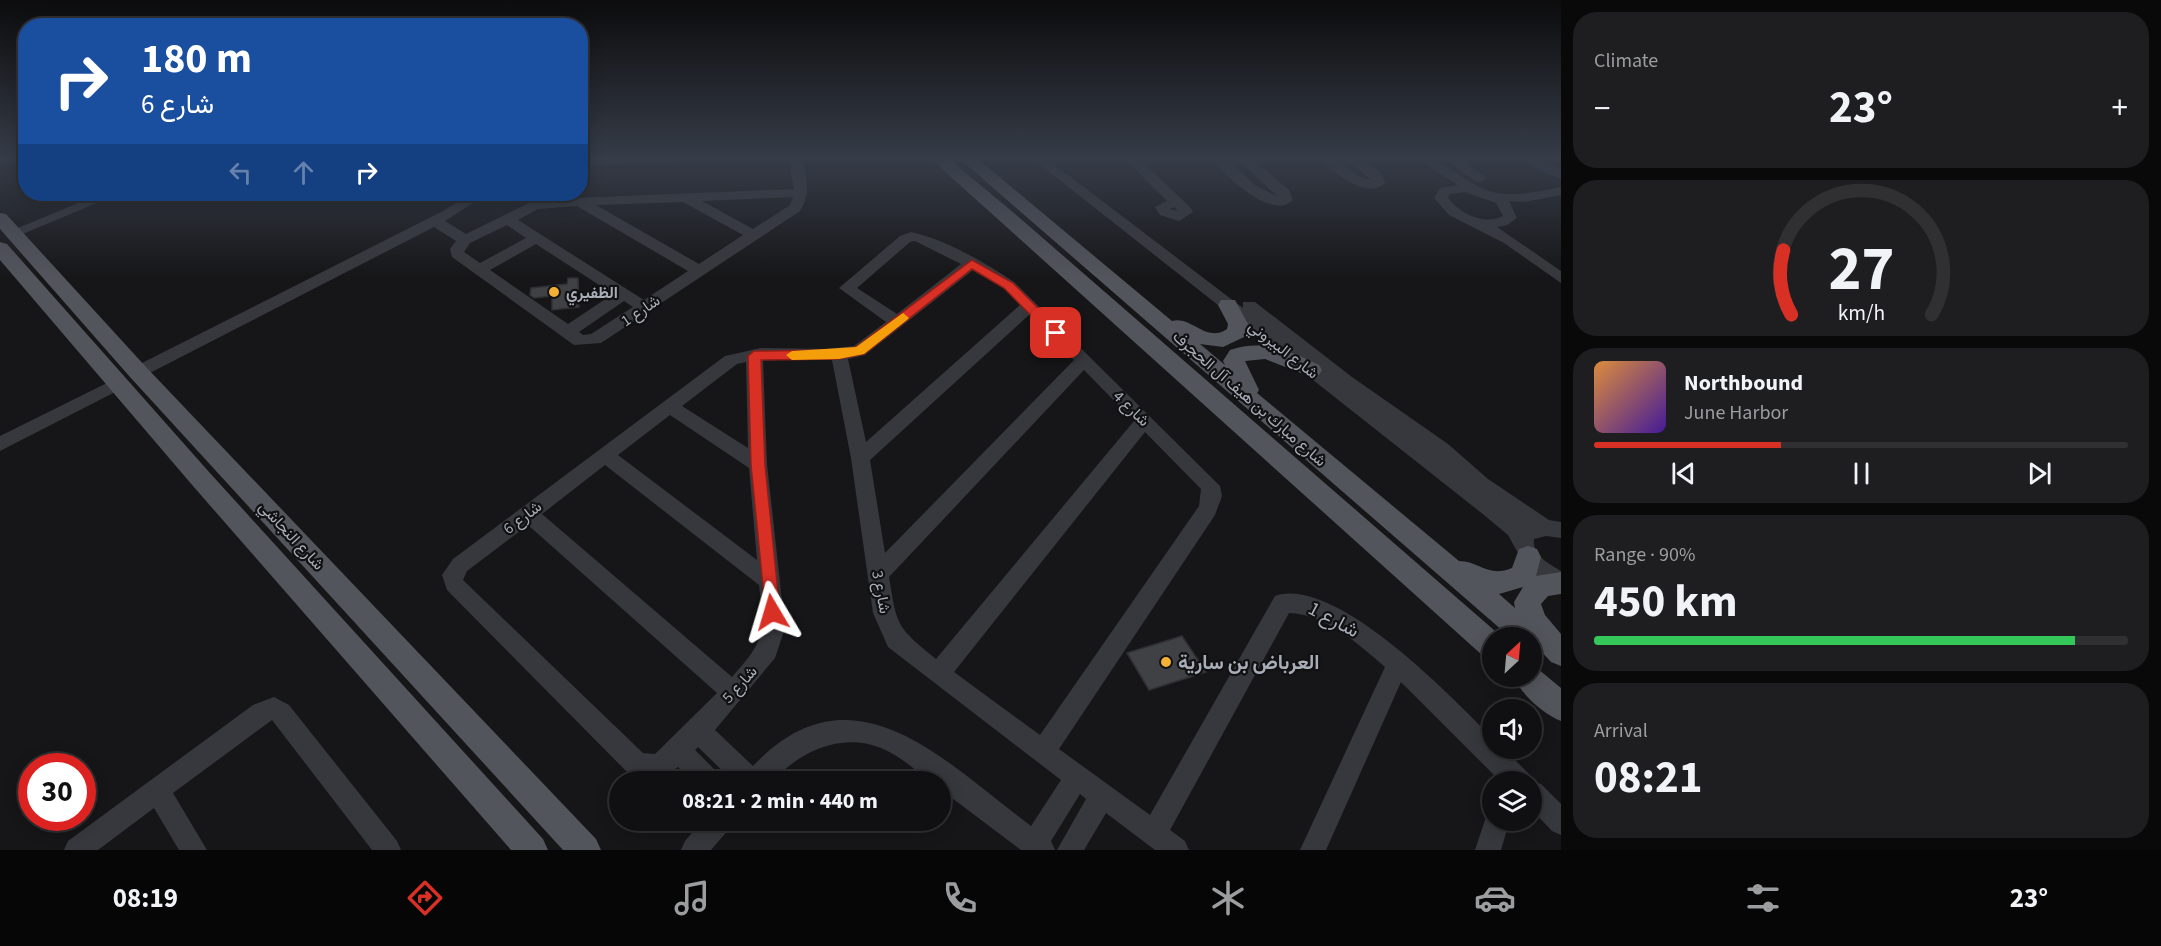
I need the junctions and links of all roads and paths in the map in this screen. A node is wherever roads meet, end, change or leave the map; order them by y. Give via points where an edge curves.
1 (639, 199) edge
2 (685, 199) edge
3 (799, 199) edge
4 (985, 199) edge
5 (1015, 199) edge
6 (1100, 199) edge
7 (1101, 199) edge
8 (1173, 199) edge
9 (1266, 199) edge
10 (1286, 199) edge
11 (1441, 199) edge
12 (1497, 199) edge
13 (92, 201) edge
14 (469, 201) edge
15 (578, 201) joint
16 (588, 201) edge
17 (1561, 201) edge
18 (1176, 202) dead end
19 (1510, 217) junction
20 (441, 218) junction
21 (507, 219) junction
22 (1474, 221) junction
23 (4, 233) edge
24 (753, 236) junction
25 (472, 237) junction
26 (536, 238) junction
27 (972, 263) junction
28 (1561, 267) edge
29 (478, 270) junction
30 (699, 271) junction
31 (1561, 278) edge
32 (624, 294) junction
33 (1228, 305) junction
34 (1142, 306) junction
35 (644, 307) junction
36 (1028, 307) junction
37 (898, 322) junction
38 (568, 332) junction
39 (839, 355) junction
40 (754, 356) junction
41 (1083, 360) junction
42 (1311, 370) junction
43 (127, 378) junction
44 (1255, 401) junction
45 (669, 406) junction
46 (1145, 420) junction
47 (0, 444) edge
48 (210, 447) junction
49 (605, 455) junction
50 (860, 458) junction
51 (184, 460) junction
52 (758, 465) junction
53 (227, 466) junction
54 (201, 479) junction
55 (1368, 501) junction
56 (528, 513) junction
57 (1553, 529) edge
58 (1525, 551) junction
59 (878, 573) junction
60 (768, 580) junction
61 (1561, 582) edge
62 (1518, 627) edge
63 (1482, 637) edge
64 (1542, 647) edge
65 (1561, 653) edge
66 (1561, 662) edge
67 (1398, 664) junction
68 (938, 674) junction
69 (1539, 687) edge
70 (732, 691) junction
71 (1561, 707) edge
72 (697, 729) junction
73 (678, 750) junction
74 (1043, 752) junction
75 (649, 767) joint
76 (698, 771) edge
77 (741, 771) edge
78 (764, 771) edge
79 (937, 771) edge
80 (1505, 771) edge
81 (1077, 777) junction
82 (951, 782) edge
83 (156, 790) junction
84 (1102, 796) junction
85 (1542, 803) edge
86 (1561, 822) edge
87 (710, 831) edge
88 (1494, 831) edge
89 (1154, 833) junction
90 (1038, 847) edge
91 (77, 850) edge
92 (194, 850) edge
93 (388, 850) edge
94 (532, 850) edge
95 (585, 850) edge
96 (694, 850) edge
97 (1070, 850) edge
98 (1176, 850) edge
99 (1312, 850) edge
100 (1488, 850) edge

1 - 16 street
2 - 24 street
3 - 24 street, شارع 1 via 795,208
4 - 63 main road, شارع مبارك بن هيف آل الحجرف
5 - 34 main road, شارع مبارك بن هيف آل الحجرف
6 - 33 street, شارع البيروني
7 - 57 street, شارع البيروني via 1443,451 1481,484
8 - 18 street
9 - 10 street via 1279,202
11 - 22 street via 1446,206
12 - 19 street via 1509,208
13 - 23 street
14 - 20 street
15 - 21 street via 540,204
15 - 30 street
17 - 19 street via 1519,210
19 - 22 street via 1488,223
19 - 28 street via 1513,230 1520,237
20 - 25 street
20 - 43 street
21 - 25 street
21 - 26 street
22 - 31 street via 1509,240
23 - 43 main road, شارع النجاشي
24 - 30 street, شارع 1
25 - 29 street, شارع 1 via 457,249 457,254
26 - 29 street
26 - 32 street
27 - 36 street, شارع 4 via 1009,285
27 - 37 street, شارع 6
27 - 37 street, شارع 4 via 911,236 848,284 847,288
29 - 38 street, شارع 1
30 - 35 street, شارع 1
32 - 35 street
32 - 38 street
33 - 34 main road via 1238,324 1237,332 1220,340 1196,336
33 - 42 street, شارع البيروني
34 - 44 main road, شارع مبارك بن هيف آل الحجرف
35 - 38 street, شارع 1 via 595,339 580,341
36 - 41 street, شارع 4
36 - 50 street
37 - 39 street, شارع 6 via 860,351
39 - 40 street, شارع 6
39 - 50 street, شارع 3
40 - 45 street, شارع 6 via 731,360
40 - 52 street, شارع 5
41 - 46 street, شارع 4
41 - 59 street
42 - 44 main road via 1268,352 1245,351 1237,355 1234,367
42 - 58 street, شارع البيروني via 1515,529
43 - 47 street
43 - 48 main road, شارع النجاشي
43 - 51 main road, شارع النجاشي
44 - 55 main road, شارع مبارك بن هيف آل الحجرف
45 - 49 street, شارع 6
45 - 52 street
46 - 68 street
46 - 74 street, شارع 4 via 1205,478 1212,496 1208,509
48 - 51 main road via 200,458
48 - 53 main road, شارع النجاشي
49 - 56 street, شارع 6
49 - 60 street
50 - 59 street, شارع 3
51 - 54 main road, شارع النجاشي
52 - 60 street, شارع 5
53 - 54 main road via 214,468
53 - 95 main road, شارع النجاشي
54 - 94 main road, شارع النجاشي
55 - 58 main road via 1469,575 1505,584 1523,575 1527,567
55 - 62 main road, شارع مبارك بن هيف آل الحجرف
56 - 70 street
56 - 75 street, شارع 6 via 460,565 452,575 453,584 635,762
57 - 58 street via 1532,529 1524,535
58 - 61 street, شارع البيروني via 1548,576
59 - 68 street, شارع 3 via 884,613 896,640
60 - 70 street, شارع 5 via 774,628 768,649
61 - 65 main road via 1541,585 1527,602 1536,626
64 - 66 main road, شارع مبارك بن هيف آل الحجرف
67 - 80 street, شارع 1
67 - 89 street, شارع 1 via 1353,626 1317,607 1298,601 1283,603
67 - 99 street
68 - 74 street, شارع 3
69 - 71 main road
70 - 72 street, شارع 5
72 - 73 street, شارع 5
72 - 77 street
73 - 75 street, شارع 5 via 662,764
73 - 76 street
74 - 81 street, شارع 3
78 - 79 street via 780,755 807,739 837,732 885,737
81 - 84 street, شارع 3
81 - 90 street
82 - 90 street
83 - 91 street
83 - 92 street
83 - 93 street via 261,713 274,708
84 - 89 street, شارع 3
84 - 97 street
85 - 86 street
87 - 96 street
88 - 100 street
89 - 98 street, شارع 3

